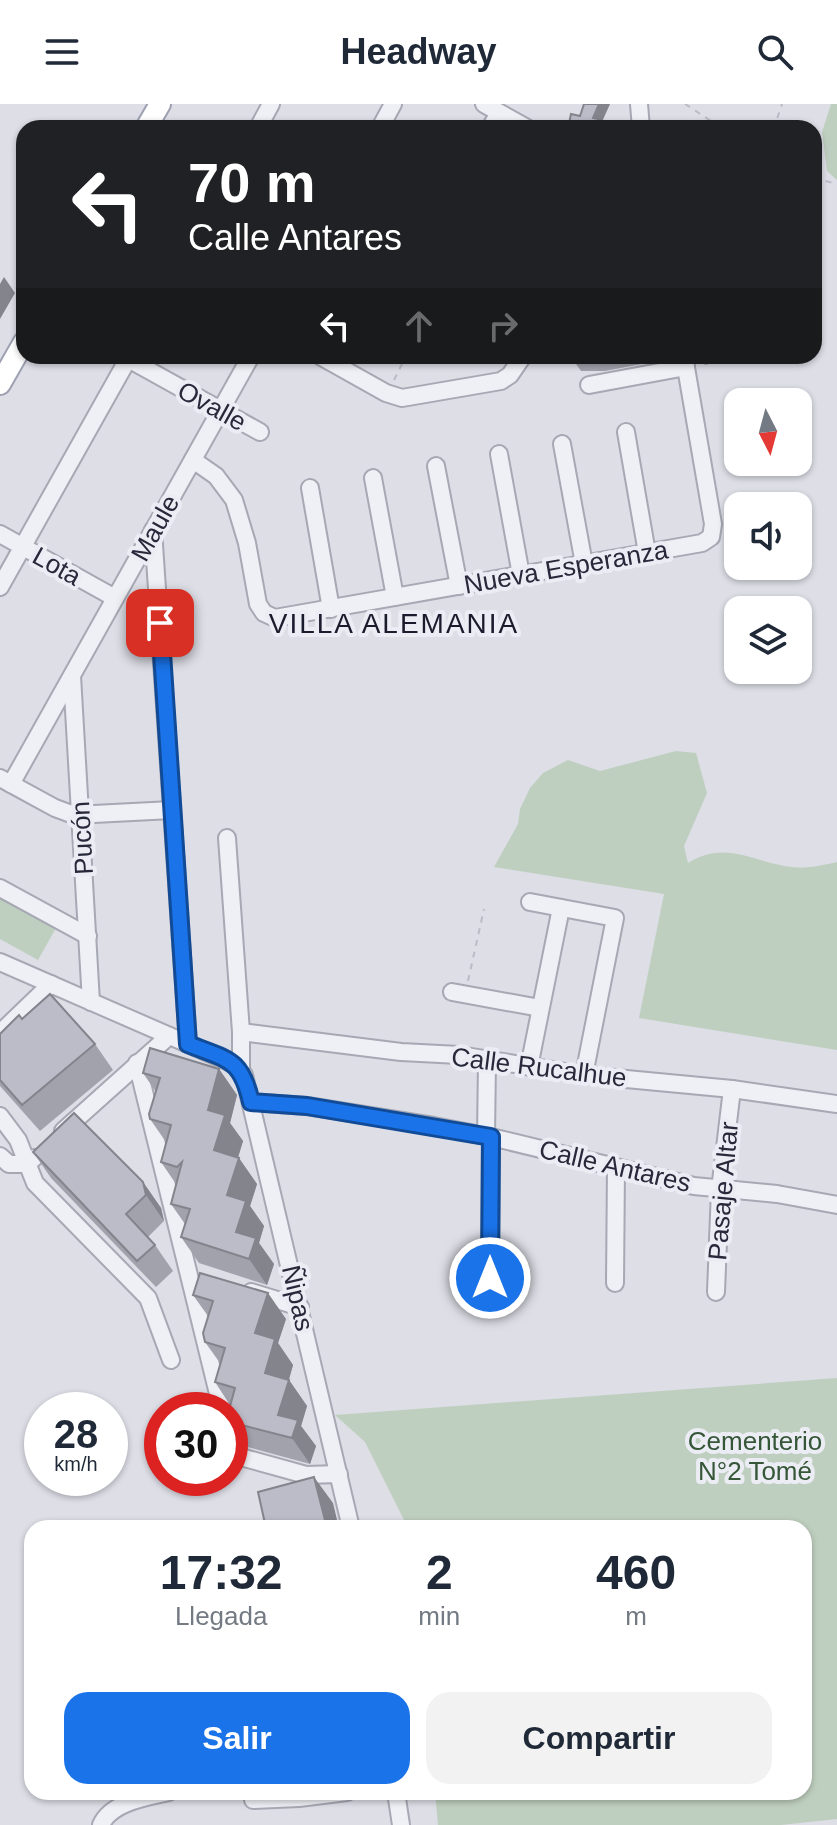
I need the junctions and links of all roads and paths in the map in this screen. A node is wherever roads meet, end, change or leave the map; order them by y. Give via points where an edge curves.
1 (484, 104) edge
2 (685, 104) edge
3 (499, 113) junction
4 (495, 120) edge
5 (512, 120) edge
6 (710, 120) edge
7 (16, 356) edge
8 (123, 364) edge
9 (137, 364) edge
10 (247, 364) edge
11 (334, 364) edge
12 (402, 364) edge
13 (517, 364) edge
14 (673, 364) edge
15 (686, 364) edge
16 (0, 384) edge
17 (589, 385) dead end
18 (386, 393) junction
19 (221, 410) junction
20 (260, 432) dead end
21 (626, 432) dead end
22 (562, 444) dead end
23 (499, 454) dead end
24 (193, 460) junction
25 (436, 466) dead end
26 (373, 478) dead end
27 (310, 488) dead end
28 (153, 530) junction
29 (0, 534) edge
30 (23, 547) junction
31 (647, 553) junction
32 (584, 564) junction
33 (521, 575) junction
34 (459, 586) junction
35 (0, 587) edge
36 (395, 597) junction
37 (115, 598) junction
38 (331, 609) junction
39 (72, 674) junction
40 (5, 781) edge
41 (172, 810) junction
42 (80, 816) junction
43 (227, 838) dead end
44 (0, 888) edge
45 (530, 902) dead end
46 (561, 908) junction
47 (484, 909) dead end
48 (88, 936) junction
49 (0, 962) edge
50 (51, 984) junction
51 (459, 993) joint
52 (91, 1002) junction
53 (540, 1008) junction
54 (241, 1032) junction
55 (0, 1033) edge
56 (169, 1036) junction
57 (188, 1044) junction
58 (487, 1061) junction
59 (137, 1063) junction
60 (529, 1067) junction
61 (241, 1070) junction
62 (584, 1075) junction
63 (732, 1089) junction
64 (251, 1102) junction
65 (837, 1104) edge
66 (0, 1116) edge
67 (488, 1136) junction
68 (0, 1156) edge
69 (27, 1164) junction
70 (616, 1167) junction
71 (720, 1190) junction
72 (837, 1205) edge
73 (490, 1278) dead end
74 (615, 1283) dead end
75 (229, 1285) edge
76 (716, 1292) dead end
77 (300, 1307) junction
78 (171, 1360) dead end
79 (218, 1392) edge
80 (248, 1456) edge
81 (339, 1474) junction
82 (349, 1520) edge
83 (142, 1800) edge
84 (397, 1800) edge
85 (101, 1825) edge
86 (401, 1825) edge

1 - 3 street
2 - 6 path
3 - 4 street
3 - 5 street
7 - 16 main road
8 - 30 street
9 - 19 street, Ovalle
10 - 19 street, Maule
11 - 18 street
12 - 18 path
13 - 18 street via 501,381 407,397
14 - 17 street
15 - 31 street, Nueva Esperanza via 711,537
19 - 20 street, Ovalle
19 - 24 street, Maule
21 - 31 street
22 - 32 street
23 - 33 street
24 - 28 street, Maule
24 - 38 street, Nueva Esperanza via 216,476 234,500 264,613 281,617
25 - 34 street
26 - 36 street
27 - 38 street
28 - 37 street, Maule
28 - 41 street
29 - 30 street, Lota
30 - 35 street
30 - 37 street, Lota
31 - 32 street, Nueva Esperanza
32 - 33 street, Nueva Esperanza
33 - 34 street, Nueva Esperanza
34 - 36 street, Nueva Esperanza
36 - 38 street, Nueva Esperanza
37 - 39 street, Maule
39 - 40 street, Maule
39 - 42 street, Pucón
40 - 42 street
41 - 42 street
41 - 57 street
42 - 48 street, Pucón
43 - 54 street, Ñipas
44 - 48 street
45 - 46 street
46 - 53 street
46 - 62 street via 615,918
47 - 51 path
48 - 52 street, Pucón
49 - 50 street
50 - 52 street
50 - 55 street
51 - 53 street
52 - 56 street
53 - 60 street
54 - 58 street, Calle Rucalhue
54 - 61 street, Ñipas
56 - 57 street
56 - 59 street
57 - 61 street
58 - 60 street, Calle Rucalhue
58 - 67 street
59 - 69 street
59 - 79 street via 194,1274
60 - 62 street, Calle Rucalhue
61 - 64 street, Ñipas
62 - 63 street, Calle Rucalhue
63 - 65 street, Calle Rucalhue
63 - 71 street, Pasaje Altar
64 - 67 street, Calle Antares
64 - 77 street, Ñipas
66 - 69 street
67 - 70 street, Calle Antares
67 - 73 street
68 - 69 street via 9,1164
69 - 78 street via 35,1183 148,1298
70 - 71 street, Calle Antares
70 - 74 street
71 - 72 street, Calle Antares
71 - 76 street, Pasaje Altar
75 - 77 street
77 - 81 street, Ñipas
80 - 81 street via 306,1475
81 - 82 street, Ñipas
83 - 85 street via 119,1807
84 - 86 street

